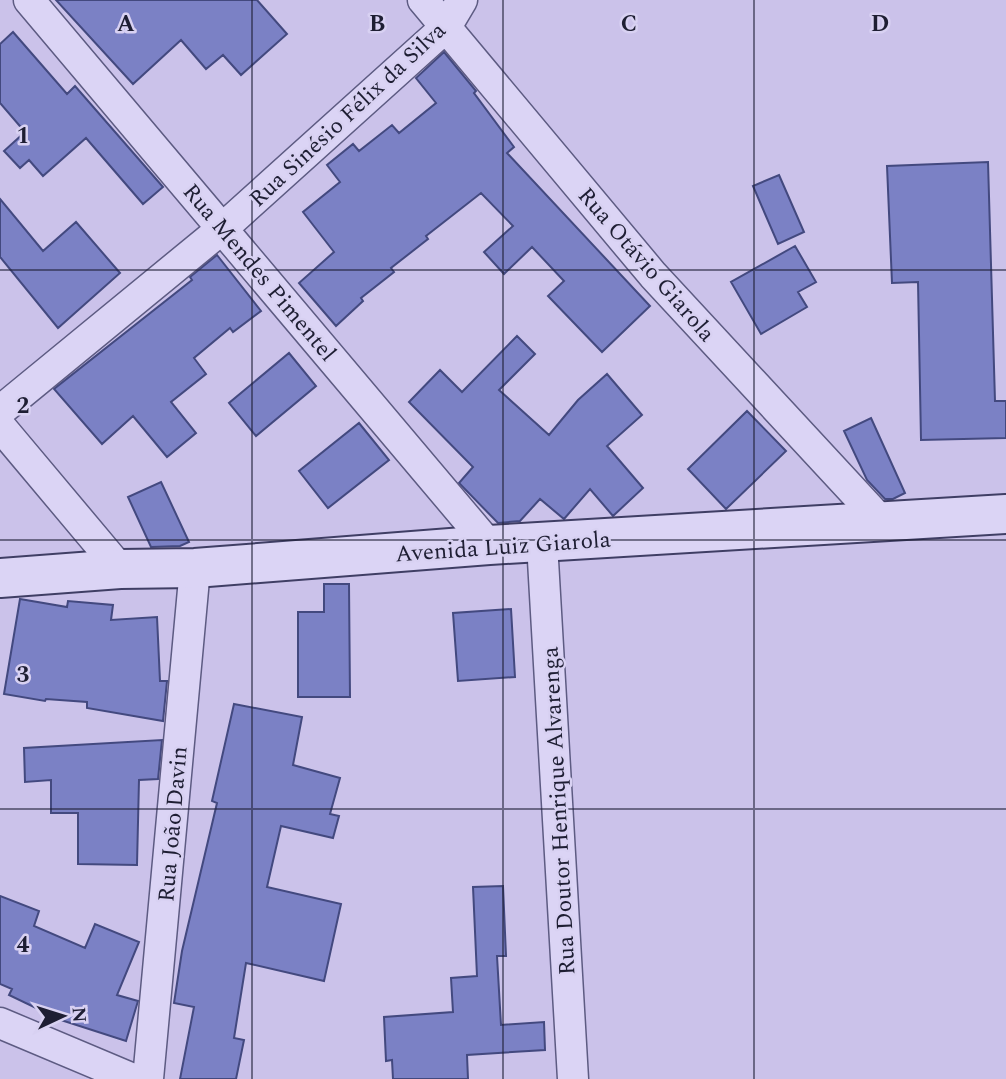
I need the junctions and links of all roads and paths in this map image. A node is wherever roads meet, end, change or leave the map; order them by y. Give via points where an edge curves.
1 (29, 0) edge
2 (423, 0) edge
3 (461, 0) edge
4 (446, 27) junction
5 (223, 228) junction
6 (0, 411) edge
7 (0, 426) edge
8 (1006, 514) edge
9 (880, 520) junction
10 (542, 543) junction
11 (489, 545) junction
12 (195, 568) junction
13 (120, 569) junction
14 (0, 578) edge
15 (0, 1023) edge
16 (134, 1079) edge
17 (148, 1079) edge
18 (573, 1079) edge

1 - 5 street, Rua Mendes Pimentel
2 - 4 street, Rua Otávio Giarola
3 - 4 street, Rua Sinésio Félix da Silva
4 - 5 street, Rua Sinésio Félix da Silva
4 - 9 street, Rua Otávio Giarola via 653,275
5 - 6 street, Rua Sinésio Félix da Silva
5 - 11 street, Rua Mendes Pimentel
7 - 13 street
8 - 9 street, Avenida Luiz Giarola
9 - 10 street, Avenida Luiz Giarola
10 - 11 street, Avenida Luiz Giarola
10 - 18 street, Rua Doutor Henrique Alvarenga
11 - 12 street, Avenida Luiz Giarola
12 - 13 street, Avenida Luiz Giarola
12 - 17 street, Rua João Davin
13 - 14 street, Avenida Luiz Giarola
15 - 16 street

